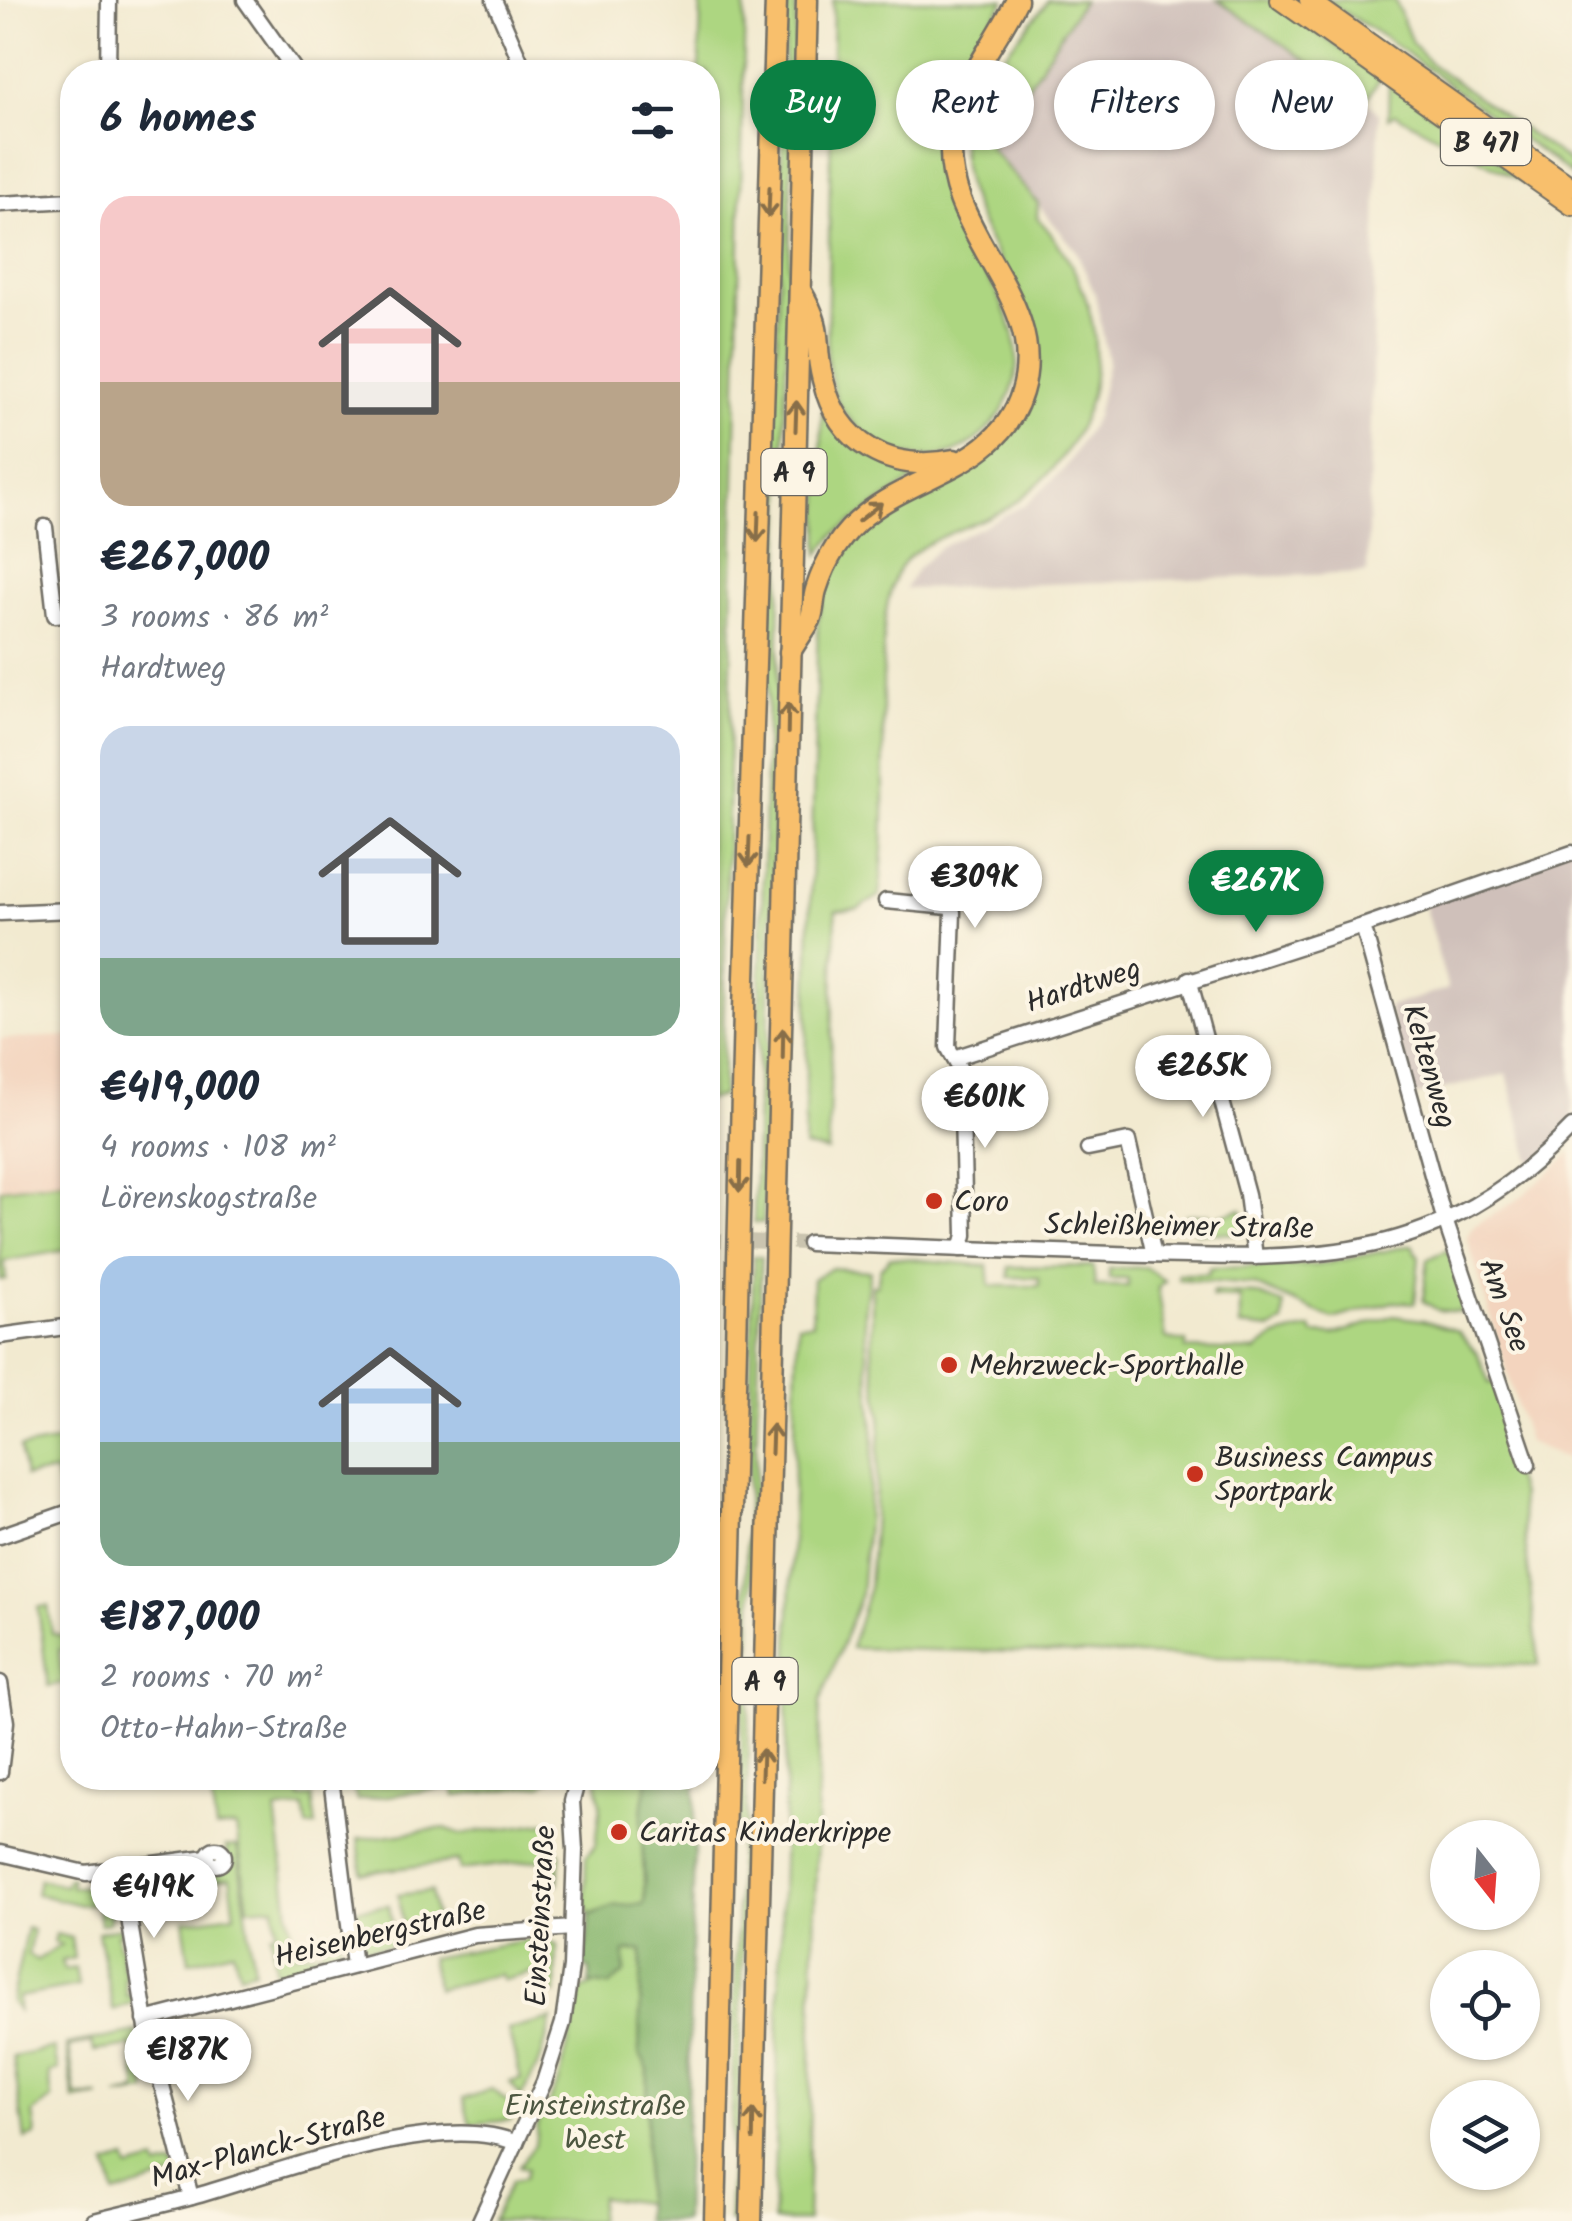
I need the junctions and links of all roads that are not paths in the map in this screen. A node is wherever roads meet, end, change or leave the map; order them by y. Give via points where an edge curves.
1 (109, 0) edge
2 (245, 0) edge
3 (494, 0) edge
4 (776, 0) edge
5 (807, 0) edge
6 (1017, 0) edge
7 (1030, 0) edge
8 (1280, 0) edge
9 (1308, 0) edge
10 (1003, 28) junction
11 (1369, 52) junction
12 (108, 60) edge
13 (288, 60) edge
14 (519, 60) edge
15 (1399, 72) junction
16 (1572, 187) edge
17 (60, 201) edge
18 (0, 204) edge
19 (1572, 206) edge
20 (800, 290) junction
21 (970, 457) junction
22 (45, 527) dead end
23 (60, 614) edge
24 (789, 654) junction
25 (1572, 853) edge
26 (886, 901) dead end
27 (60, 910) edge
28 (0, 913) edge
29 (1363, 926) junction
30 (1189, 979) junction
31 (954, 1058) junction
32 (1572, 1127) edge
33 (1088, 1149) dead end
34 (1446, 1221) junction
35 (809, 1242) tunnel mouth
36 (962, 1249) junction
37 (1154, 1255) junction
38 (1255, 1257) junction
39 (60, 1328) edge
40 (0, 1336) edge
41 (1528, 1465) dead end
42 (60, 1514) edge
43 (0, 1536) edge
44 (0, 1684) edge
45 (0, 1772) edge
46 (332, 1790) edge
47 (575, 1790) edge
48 (0, 1853) edge
49 (208, 1857) dead end
50 (121, 1869) junction
51 (572, 1928) junction
52 (354, 1966) junction
53 (145, 2020) junction
54 (516, 2143) junction
55 (192, 2197) junction
56 (94, 2221) edge
57 (480, 2221) edge
58 (715, 2221) edge
59 (751, 2221) edge

1 - 12 street
2 - 13 street
3 - 14 street
4 -> 58 highway, A 9
5 - 20 highway, A 9
6 - 10 highway
7 - 10 highway
8 - 11 main road, B 471
9 - 11 main road, B 471
10 - 21 highway via 956,114 950,164 968,224 1015,303 1027,371 1010,418
11 - 15 main road, B 471
15 - 16 main road, B 471
15 - 19 main road, B 471
17 - 18 street
20 - 21 highway via 818,321 821,376 832,412 849,434 866,450 909,464
24 -> 20 highway, A 9
24 -> 21 highway via 812,617 830,556 844,535 879,504
22 - 23 street via 55,615
59 -> 24 highway, A 9
25 - 29 street, Hardtweg
26 - 31 street via 949,906 953,912 948,1047
27 - 28 street
29 - 30 street, Hardtweg
29 - 34 street, Keltenweg
30 - 31 street, Hardtweg
30 - 38 street via 1247,1194
31 - 36 street via 963,1099
32 - 34 street, Schleißheimer Straße via 1524,1172
33 - 37 street via 1128,1141
34 - 38 street, Schleißheimer Straße via 1341,1254
34 - 41 street, Am See
35 - 36 street, Schleißheimer Straße
36 - 37 street, Schleißheimer Straße
37 - 38 street, Schleißheimer Straße
39 - 40 street
42 - 43 street
44 - 45 street via 6,1722
46 - 52 street
47 - 51 street, Einsteinstraße
48 - 50 street via 80,1873
49 - 50 street
50 - 53 street
51 - 52 street, Heisenbergstraße via 475,1935
51 - 54 street, Einsteinstraße via 560,2035
52 - 53 street, Heisenbergstraße
53 - 55 street
54 - 55 street, Max-Planck-Straße via 468,2135 385,2142
54 - 57 street, Einsteinstraße
55 - 56 street, Max-Planck-Straße

